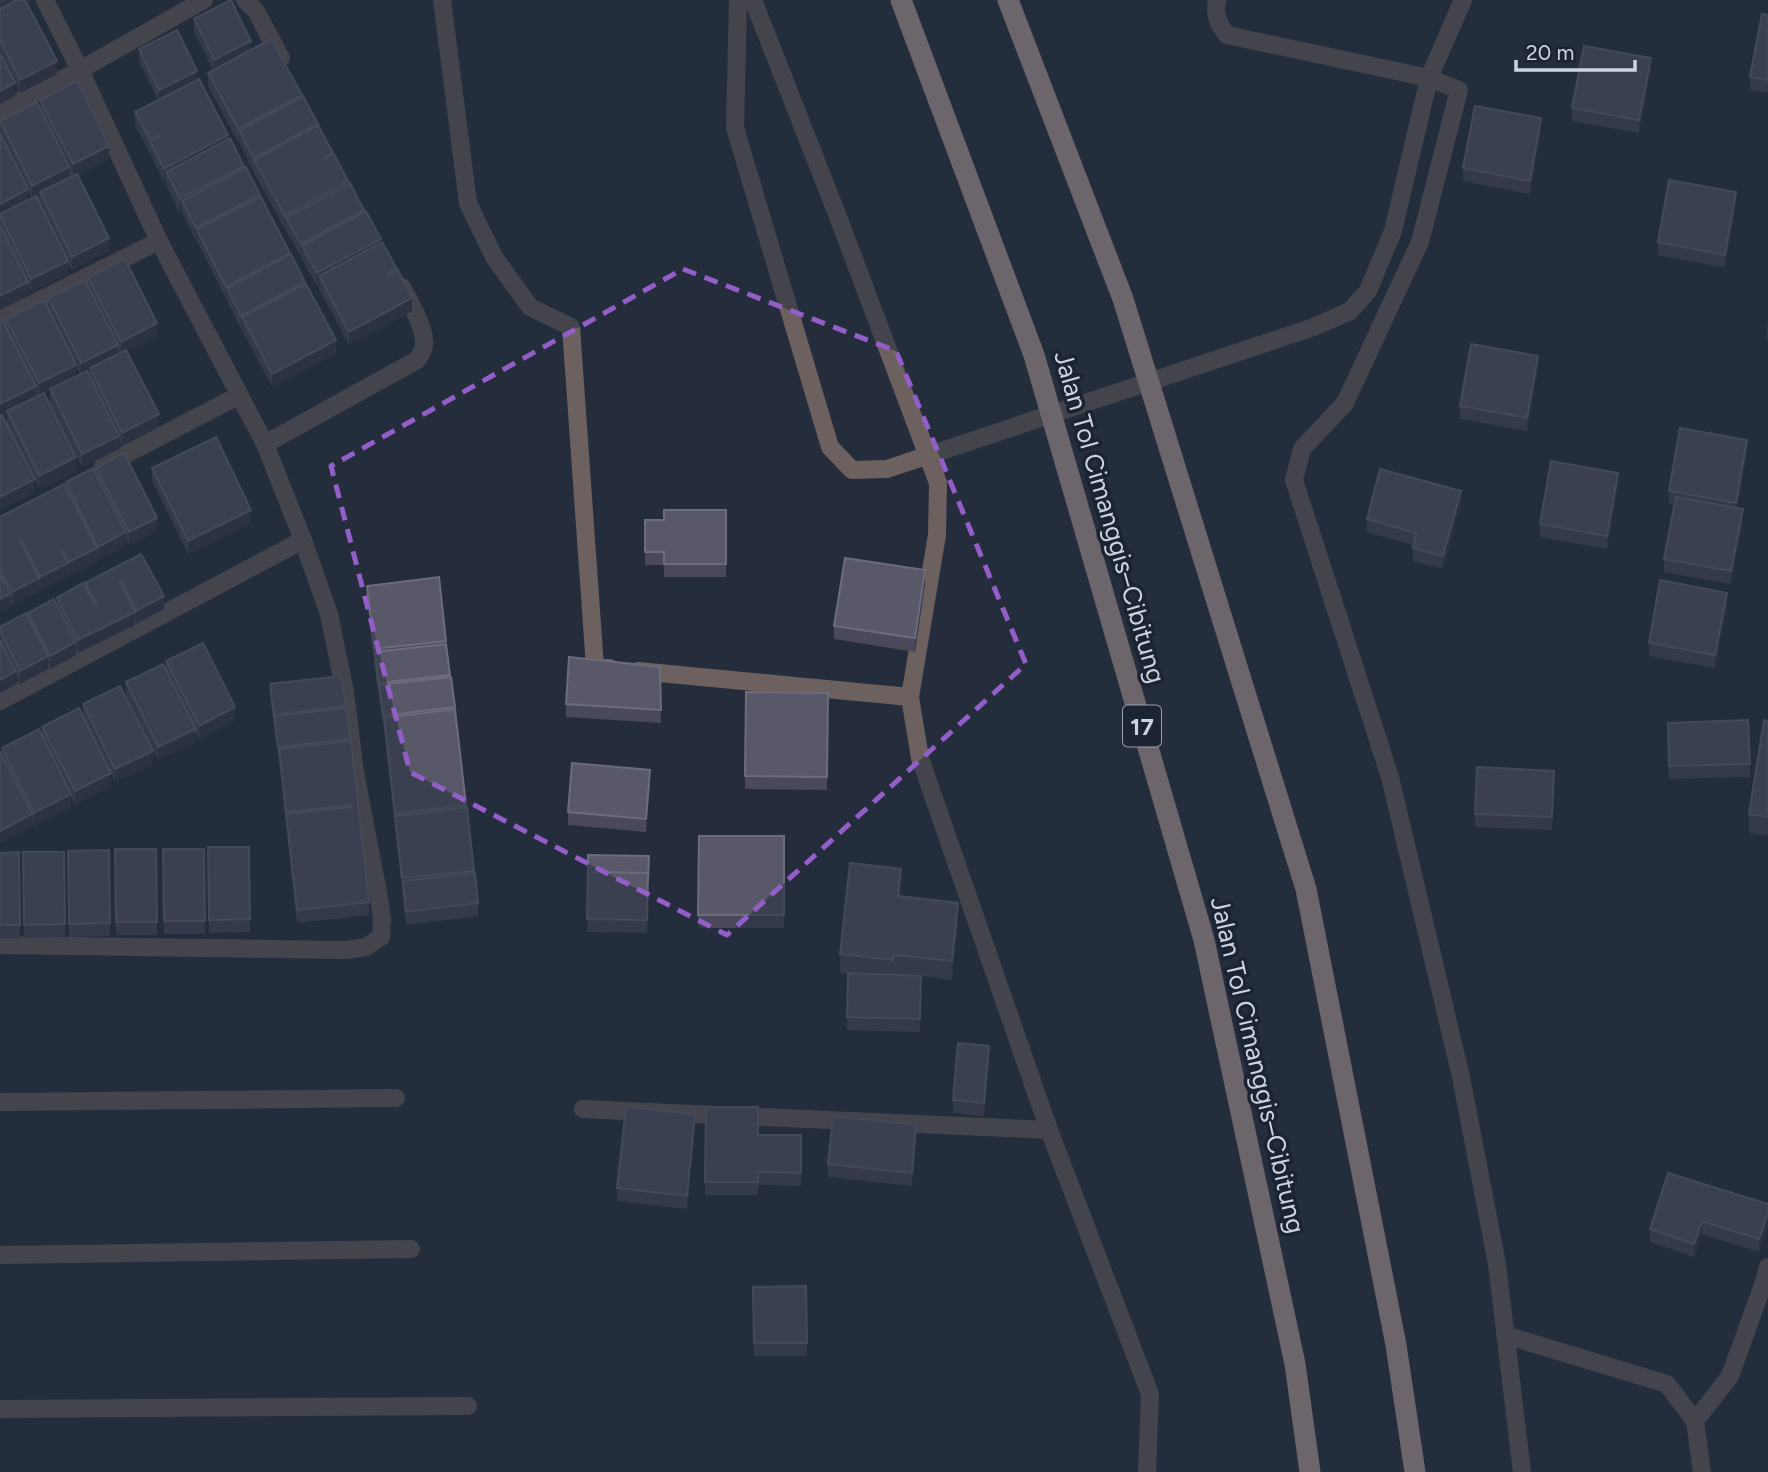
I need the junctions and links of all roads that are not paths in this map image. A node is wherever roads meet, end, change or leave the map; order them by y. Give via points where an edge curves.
1 (45, 0) edge
2 (204, 0) edge
3 (245, 0) edge
4 (442, 0) edge
5 (738, 0) edge
6 (753, 0) edge
7 (901, 0) edge
8 (1009, 0) edge
9 (1217, 0) edge
10 (1463, 0) edge
11 (80, 70) junction
12 (288, 72) edge
13 (1429, 78) junction
14 (0, 111) edge
15 (159, 241) junction
16 (396, 276) edge
17 (0, 320) edge
18 (240, 395) junction
19 (265, 443) junction
20 (90, 473) edge
21 (303, 540) junction
22 (910, 697) junction
23 (0, 701) edge
24 (0, 945) edge
25 (396, 1098) dead end
26 (0, 1102) edge
27 (583, 1109) dead end
28 (1049, 1130) junction
29 (411, 1249) dead end
30 (0, 1255) edge
31 (1768, 1267) edge
32 (1505, 1335) junction
33 (468, 1406) dead end
34 (0, 1409) edge
35 (1695, 1421) junction
36 (1147, 1472) edge
37 (1310, 1472) edge
38 (1415, 1472) edge
39 (1522, 1472) edge
40 (1702, 1472) edge

1 - 11 street
2 - 11 street
3 - 12 street via 257,11
4 - 22 street via 468,203 494,257 530,307 572,327 595,667
5 - 13 street via 735,128 830,447 852,470 887,469 1314,327 1350,311 1368,291 1393,231
6 - 22 street via 938,483 937,535
7 - 37 highway, Jalan Tol Cimanggis–Cibitung / 17 via 1034,355 1205,940 1295,1364
8 - 38 highway via 1124,299 1306,889 1396,1345
9 - 13 street via 1216,16 1227,35
10 - 13 street
11 - 14 street
11 - 15 street
13 - 32 street via 1459,90 1420,242 1345,403 1302,449 1294,480 1390,777 1461,1077 1497,1264
15 - 17 street
15 - 18 street
16 - 19 street via 423,333 424,349 417,360
18 - 19 street
18 - 20 street
19 - 21 street
21 - 23 street
21 - 24 street via 329,614 345,692 382,918 381,937 366,947 347,950
22 - 28 street via 920,758
25 - 26 street
27 - 28 street
28 - 36 street via 1150,1394
29 - 30 street
31 - 35 street via 1730,1376
32 - 35 street via 1667,1384
32 - 39 street
33 - 34 street
35 - 40 street

